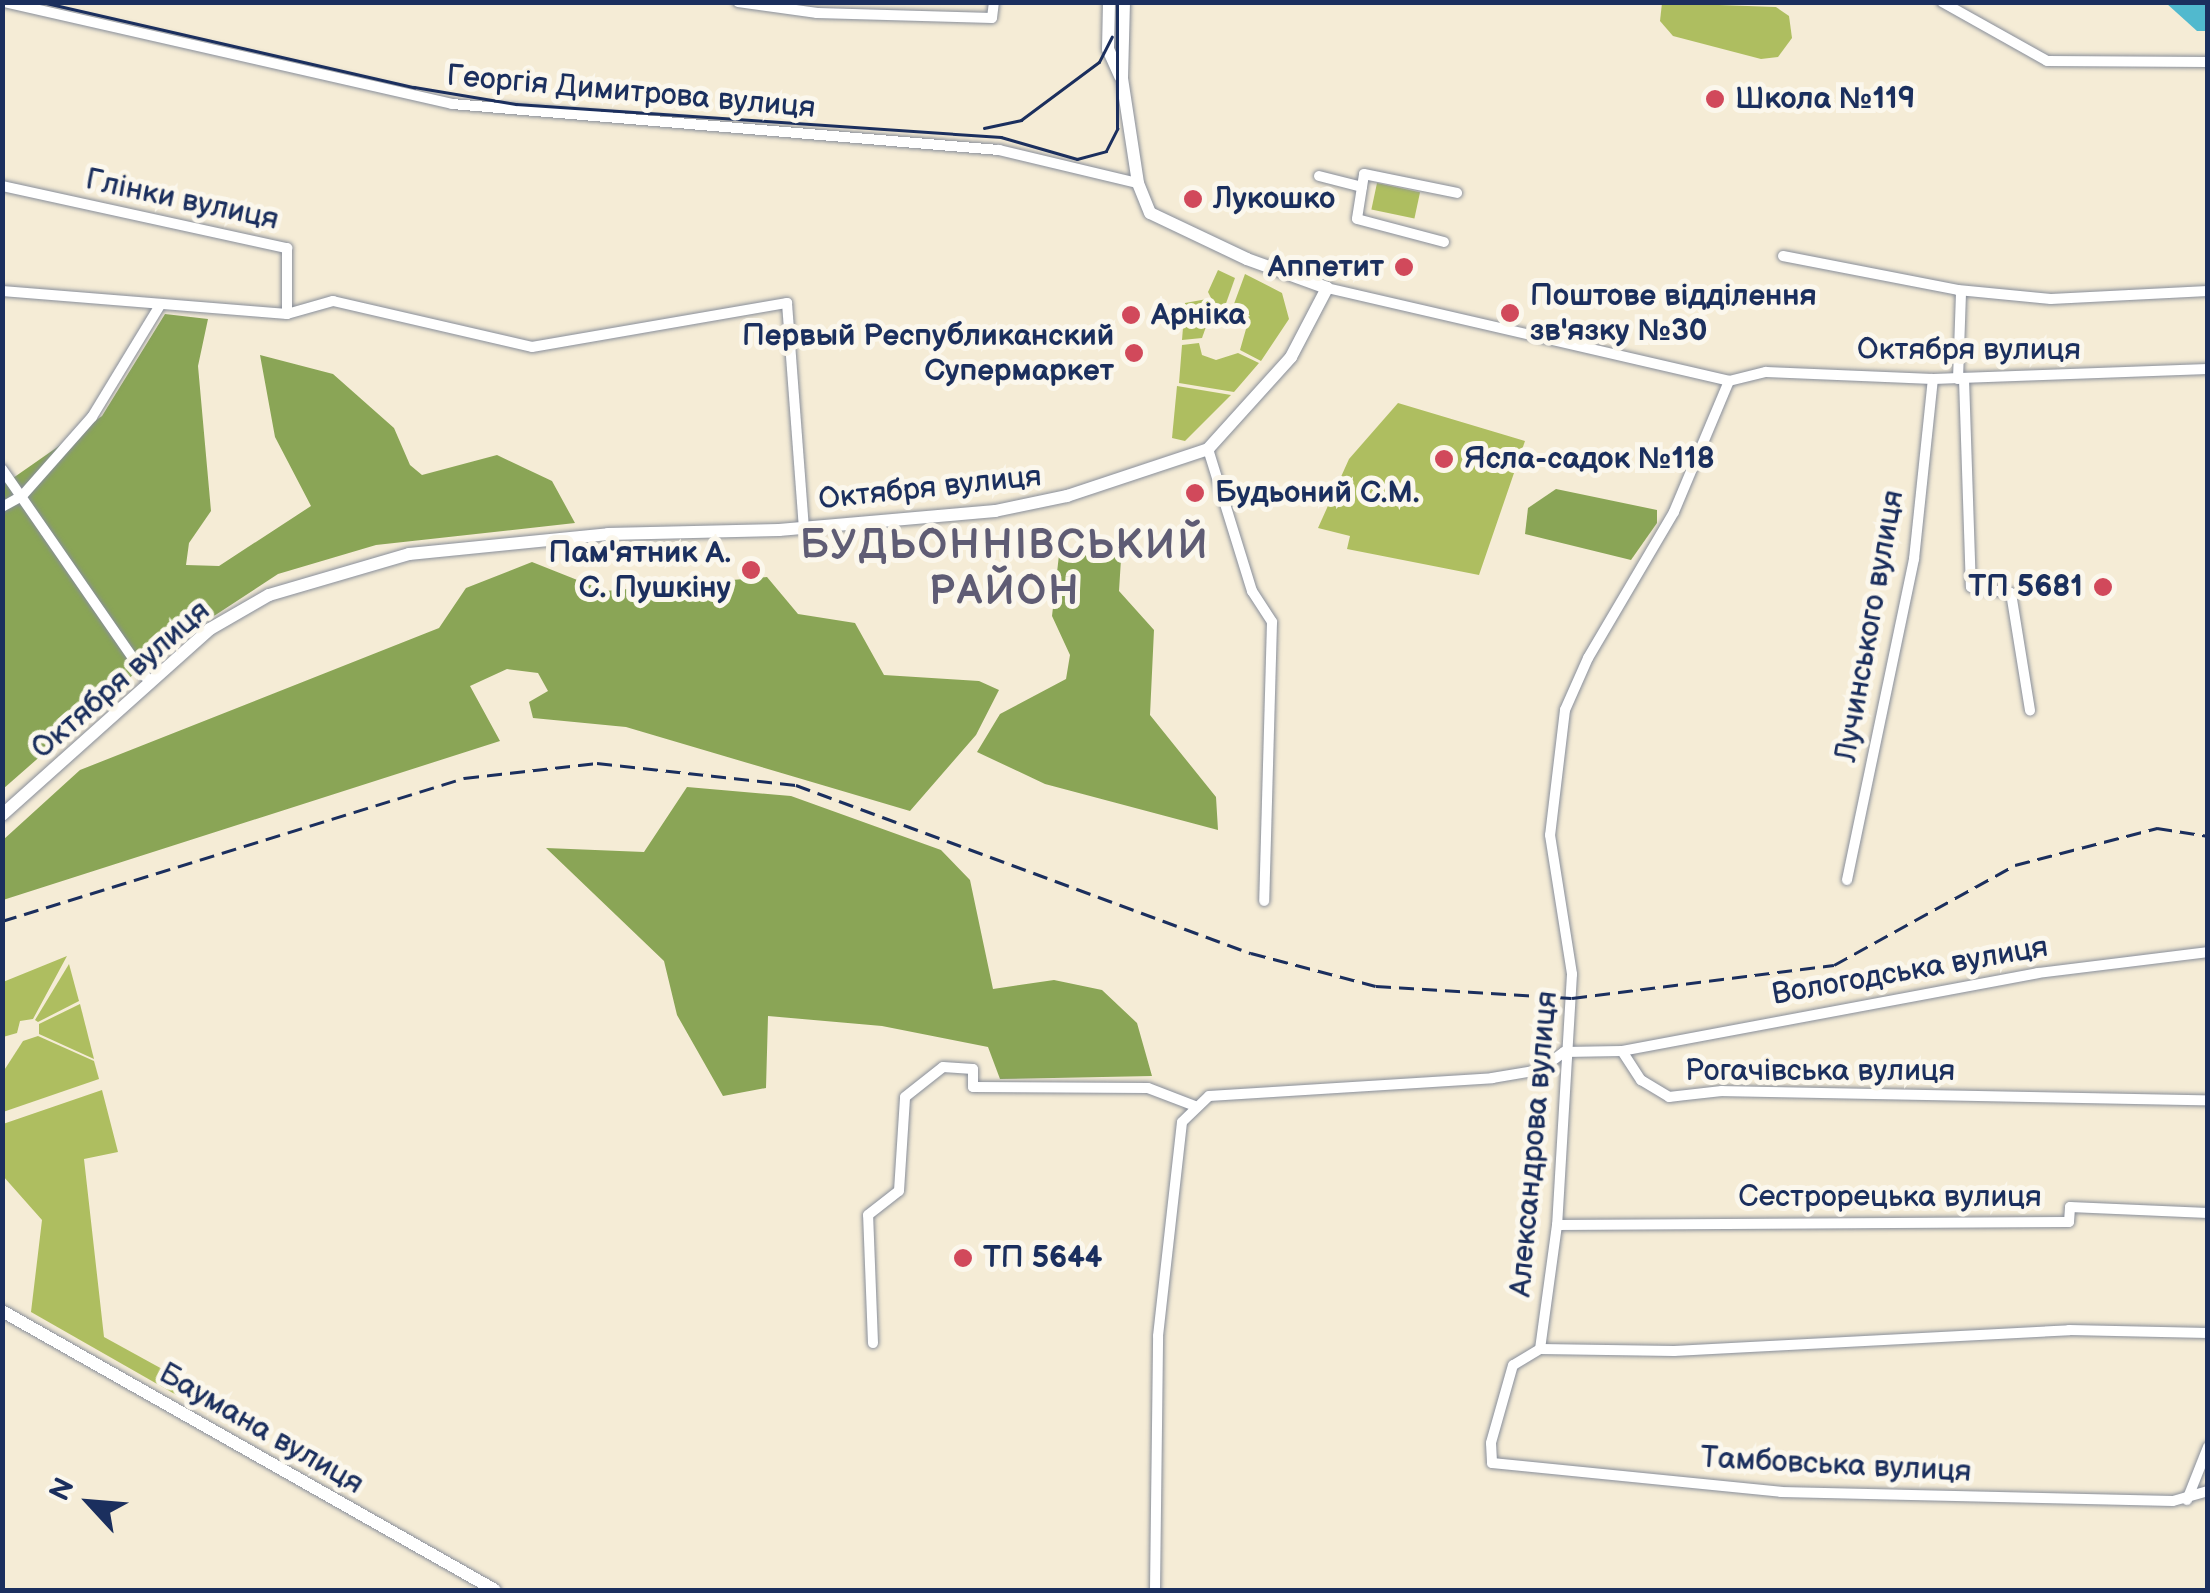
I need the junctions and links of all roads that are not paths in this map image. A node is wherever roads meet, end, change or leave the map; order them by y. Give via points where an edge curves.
1 (4, 2) edge
2 (738, 2) edge
3 (994, 2) edge
4 (1109, 2) edge
5 (1124, 2) edge
6 (1942, 2) edge
7 (814, 8) edge
8 (2208, 62) edge
9 (1122, 78) junction
10 (1319, 176) dead end
11 (1138, 184) junction
12 (2, 186) edge
13 (1362, 187) junction
14 (1457, 193) dead end
15 (1444, 242) dead end
16 (1783, 256) dead end
17 (1327, 288) junction
18 (2, 291) edge
19 (1961, 291) junction
20 (2208, 291) edge
21 (160, 305) junction
22 (287, 314) junction
23 (2208, 368) edge
24 (1934, 379) junction
25 (1961, 379) junction
26 (1728, 382) junction
27 (1208, 449) junction
28 (2, 469) edge
29 (22, 496) junction
30 (2, 507) edge
31 (804, 527) junction
32 (150, 681) junction
33 (2030, 710) dead end
34 (2, 815) edge
35 (1848, 880) dead end
36 (1264, 901) dead end
37 (2208, 952) edge
38 (1622, 1051) junction
39 (1564, 1052) junction
40 (2208, 1100) edge
41 (1195, 1106) junction
42 (2208, 1213) edge
43 (1557, 1225) junction
44 (2, 1311) edge
45 (2208, 1333) edge
46 (872, 1343) dead end
47 (1540, 1349) junction
48 (2208, 1447) edge
49 (2208, 1491) edge
50 (2187, 1500) junction
51 (495, 1590) edge
52 (1156, 1590) edge

1 - 11 street, Георгія Димитрова вулиця via 452,104 1000,150
2 - 7 street
3 - 7 street via 992,18
4 - 9 main road via 1108,49
5 - 9 main road
6 - 8 street via 2046,61
9 - 11 main road
10 - 13 street
11 - 17 main road via 1150,212 1168,224
12 - 22 street, Глінки вулиця via 287,248
13 - 14 street via 1364,174
13 - 15 street via 1356,220
16 - 19 street
17 - 26 street, Октября вулиця
17 - 27 main road, Октября вулиця via 1291,357
18 - 21 street
19 - 20 street via 2052,299
19 - 25 street
21 - 22 street
21 - 29 street via 92,418
22 - 31 street via 333,301 532,347 787,302
23 - 25 street, Октября вулиця
24 - 25 street, Октября вулиця
24 - 26 street, Октября вулиця via 1766,372
24 - 35 street, Лучинського вулиця via 1914,560
25 - 33 street via 1971,587 2011,593
26 - 39 street, Александрова вулиця via 1674,512 1570,692 1550,834 1572,974 1572,1033
27 - 31 main road, Октября вулиця via 1048,501
27 - 36 street via 1252,591 1272,622
28 - 29 street
29 - 30 street
29 - 32 street
31 - 32 main road, Октября вулиця via 608,534 409,554 269,594 210,629
32 - 34 main road, Октября вулиця
37 - 38 street, Вологодська вулиця via 2038,973
38 - 39 street
38 - 40 street, Рогачівська вулиця via 1640,1080 1669,1097 1722,1090
39 - 41 street via 1540,1070 1492,1078 1220,1090
39 - 43 street, Александрова вулиця
41 - 46 street via 1148,1088 974,1087 973,1070 943,1067 906,1097 899,1192 868,1215
41 - 52 street via 1182,1122 1154,1368
42 - 43 street, Сестрорецька вулиця via 2070,1207 2069,1222
43 - 47 street, Александрова вулиця
44 - 51 main road, Баумана вулиця
45 - 47 street via 2069,1330 1674,1351
47 - 50 street, Тамбовська вулиця via 1512,1364 1490,1454 1506,1469 1781,1492
48 - 50 street
49 - 50 street, Тамбовська вулиця

